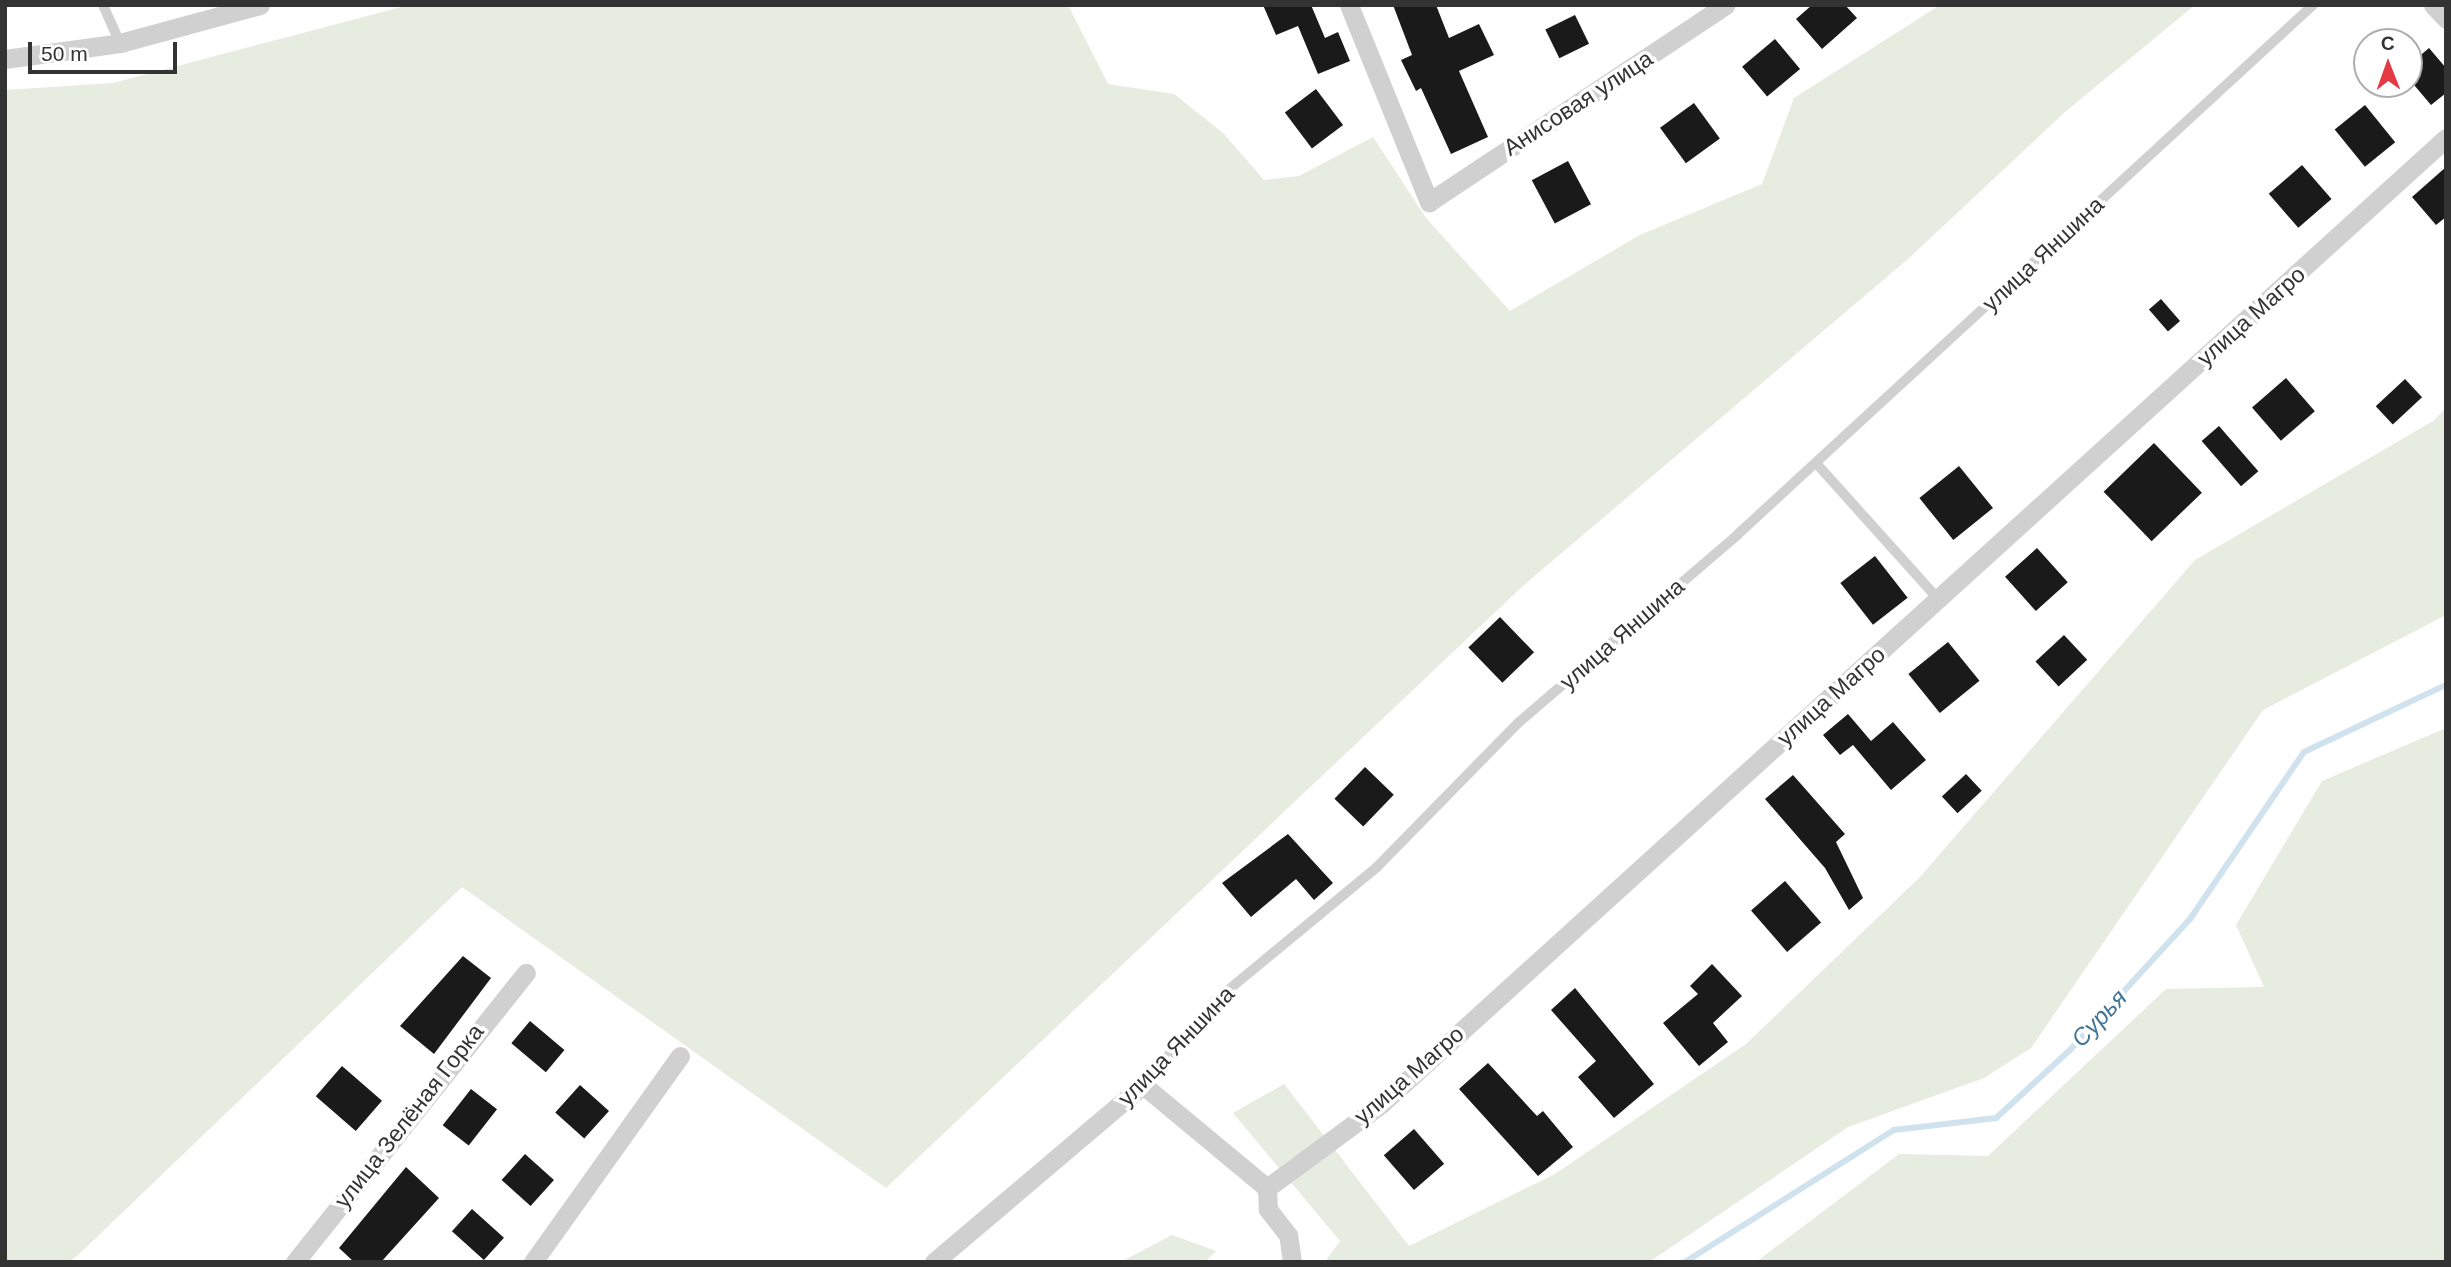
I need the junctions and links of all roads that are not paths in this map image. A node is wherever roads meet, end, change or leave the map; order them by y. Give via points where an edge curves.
1 (103, 5) edge
2 (260, 5) edge
3 (1349, 5) edge
4 (1727, 5) edge
5 (2313, 5) edge
6 (2433, 5) edge
7 (2446, 19) edge
8 (120, 43) junction
9 (5, 59) edge
10 (2446, 138) edge
11 (1816, 463) junction
12 (1938, 599) junction
13 (526, 973) dead end
14 (680, 1056) dead end
15 (1143, 1085) junction
16 (1267, 1188) junction
17 (295, 1262) edge
18 (533, 1262) edge
19 (934, 1262) edge
20 (1292, 1262) edge

1 - 8 lane
2 - 8 street
3 - 4 street, Анисовая улица via 1429,202
5 - 11 lane, улица Яншина
6 - 7 street
8 - 9 street
10 - 12 street, улица Магро
11 - 12 lane
11 - 15 lane, улица Яншина via 1518,723 1376,868 1215,1001
12 - 16 street, улица Магро via 1381,1104
13 - 17 street, улица Зелёная Горка
14 - 18 street
15 - 16 street
15 - 19 street, улица Яншина
16 - 20 street via 1268,1209 1287,1236

